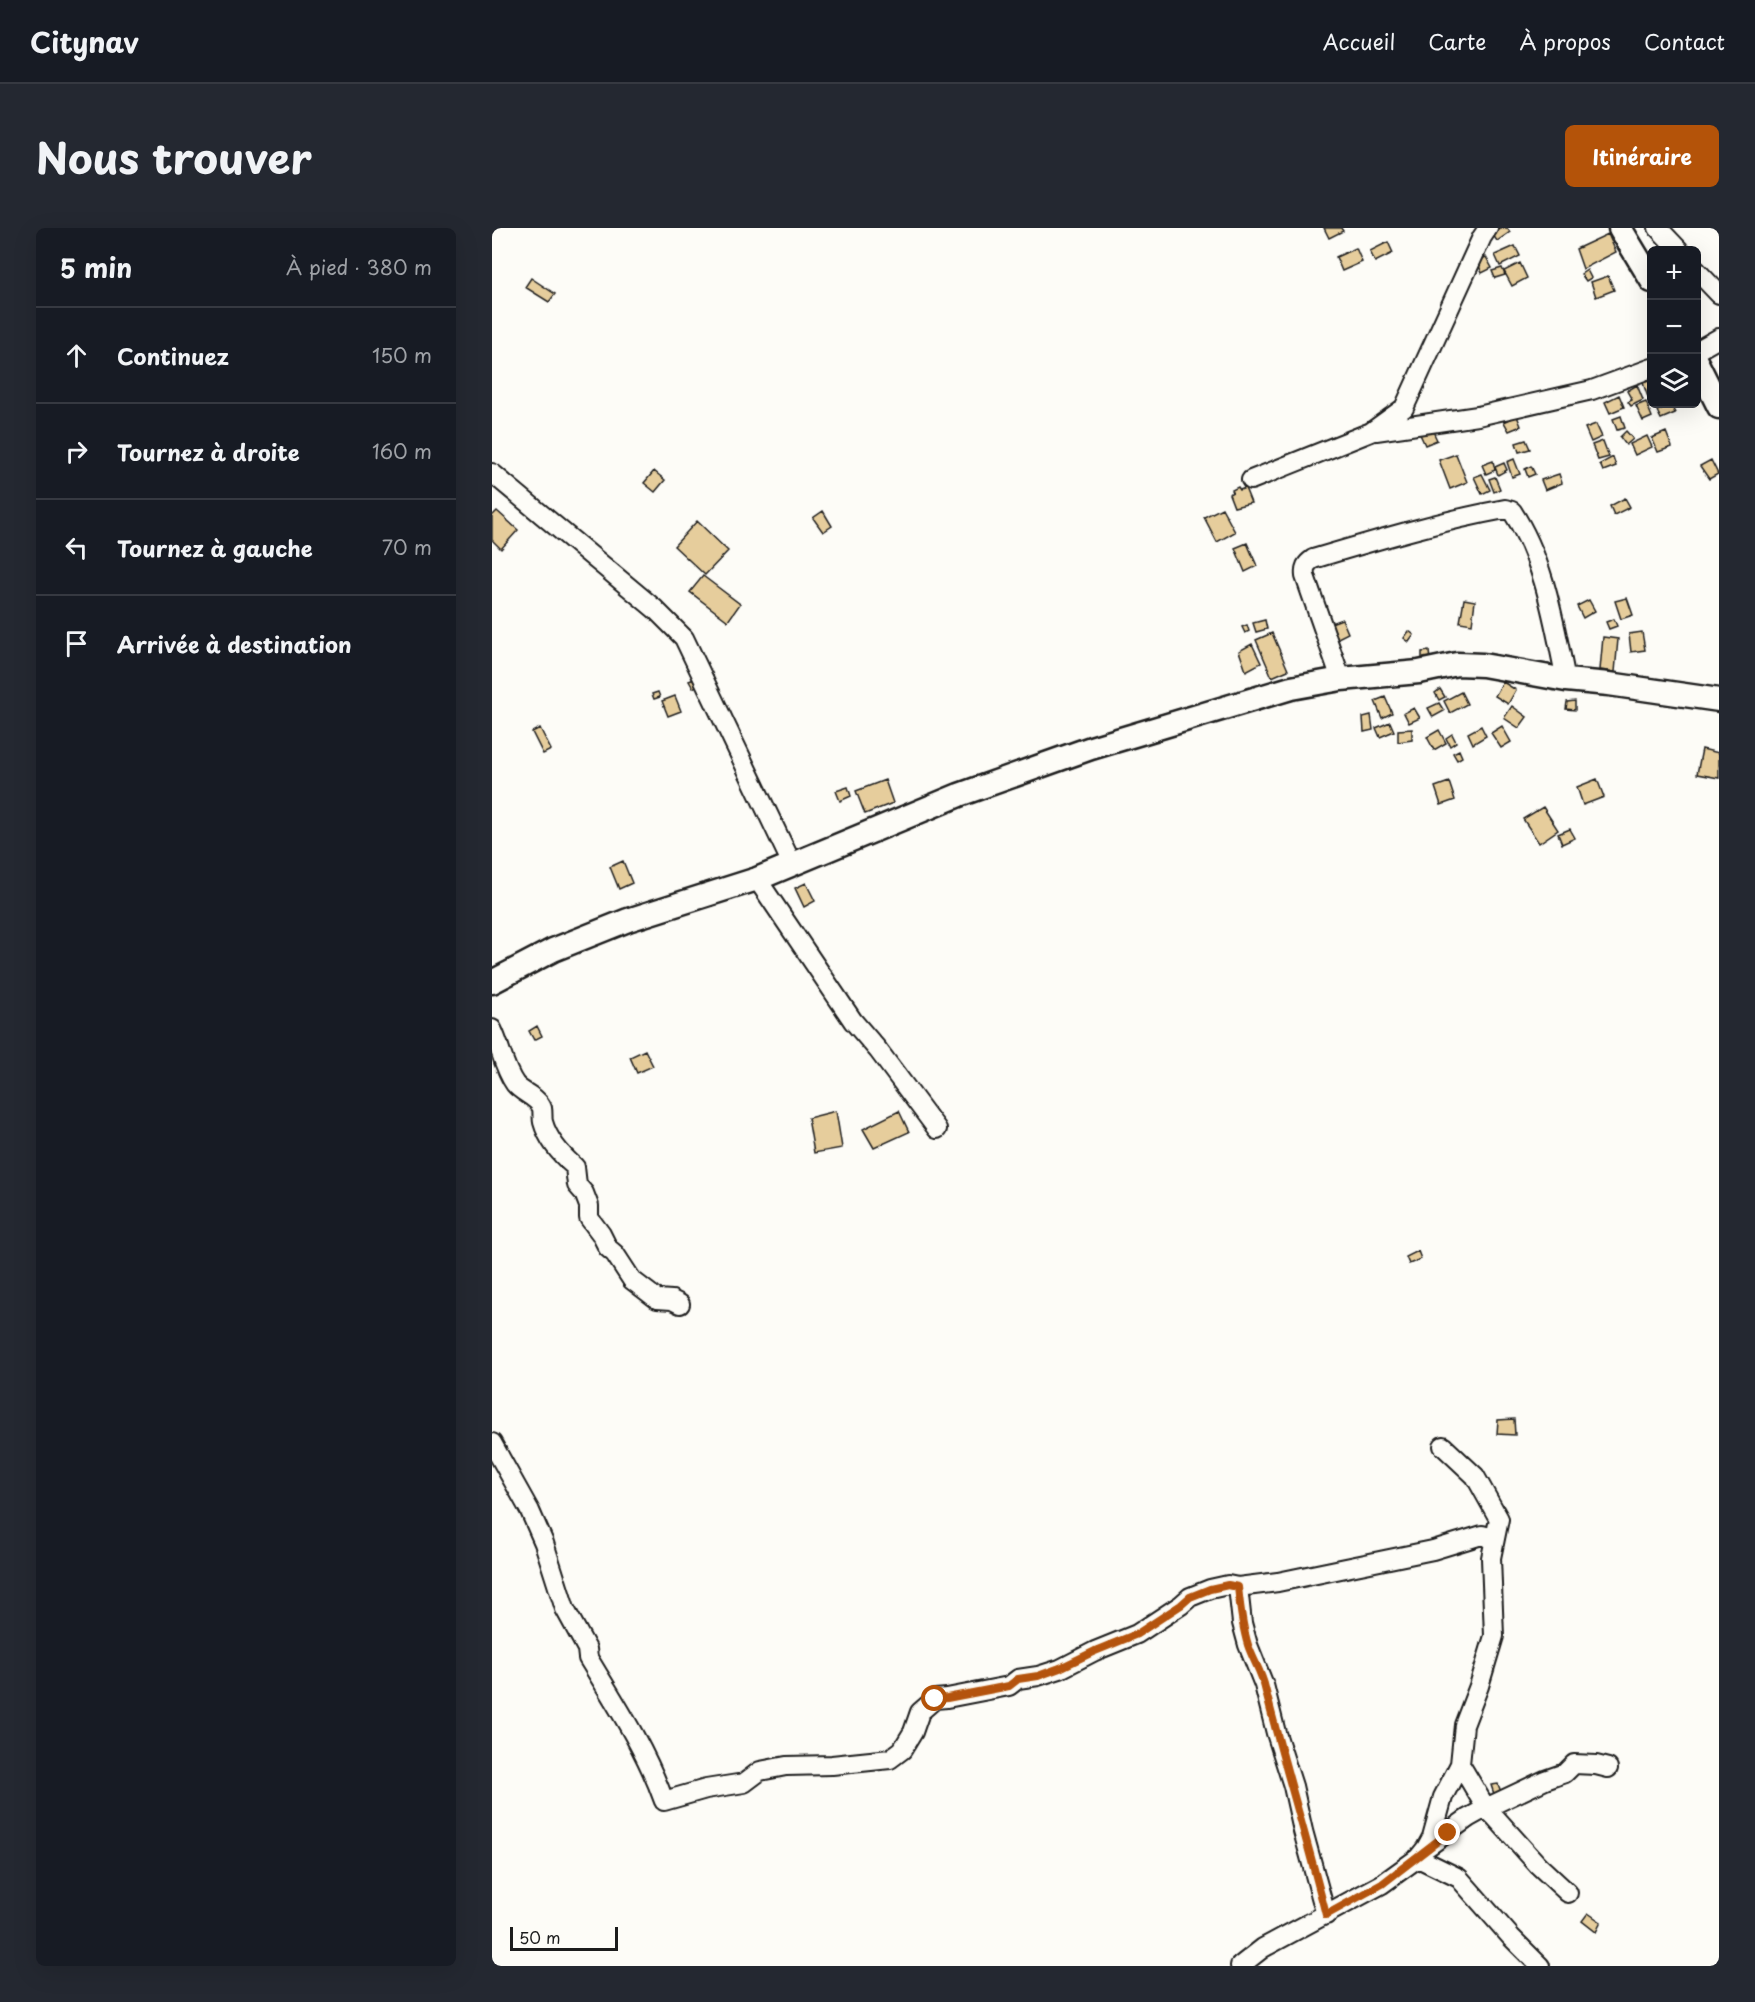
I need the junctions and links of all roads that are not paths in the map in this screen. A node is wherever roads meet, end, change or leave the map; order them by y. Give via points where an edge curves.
1 (1488, 228) edge
2 (1620, 228) edge
3 (1668, 230) edge
4 (1677, 246) edge
5 (1647, 273) edge
6 (1701, 275) edge
7 (1719, 294) edge
8 (1719, 338) edge
9 (1701, 348) edge
10 (1647, 370) edge
11 (1701, 371) edge
12 (1719, 406) edge
13 (1371, 432) junction
14 (492, 473) edge
15 (1251, 480) dead end
16 (1341, 679) junction
17 (1566, 680) junction
18 (1719, 700) edge
19 (792, 864) junction
20 (757, 879) junction
21 (492, 982) edge
22 (492, 1029) edge
23 (937, 1129) dead end
24 (680, 1304) dead end
25 (492, 1443) edge
26 (1443, 1446) dead end
27 (1495, 1538) junction
28 (1238, 1587) junction
29 (1460, 1764) junction
30 (1608, 1768) dead end
31 (1486, 1809) junction
32 (1422, 1853) junction
33 (1568, 1893) dead end
34 (1326, 1915) junction
35 (1240, 1966) edge
36 (1540, 1966) edge

1 - 13 street via 1404,408
2 - 5 street
3 - 4 street
6 - 7 street
8 - 9 street
10 - 13 street via 1592,390 1478,416
11 - 12 street
13 - 15 street
14 - 19 street via 655,609 684,638
16 - 17 street via 1419,672 1457,664
16 - 17 street via 1305,576 1306,564 1401,533 1505,509 1512,511 1532,547
16 - 19 street via 1291,688 1091,748 959,795
17 - 18 street
19 - 20 street
20 - 21 street via 628,920 553,950
20 - 23 street via 853,1021
22 - 24 street via 506,1069 517,1086 542,1108 549,1137 575,1167 577,1185 589,1206 589,1218 608,1248 642,1289 657,1299
25 - 28 street via 544,1543 565,1609 588,1658 629,1726 664,1801 744,1783 760,1771 786,1766 890,1759 902,1750 920,1712 935,1699 1009,1686 1018,1679 1060,1668 1137,1634 1190,1597 1228,1585
26 - 27 street via 1475,1476 1487,1494 1499,1519
27 - 28 street via 1482,1535 1393,1559
27 - 29 street via 1491,1558 1494,1636 1464,1725
28 - 34 street via 1242,1623 1264,1685
29 - 31 street
29 - 32 street
30 - 31 street via 1574,1764 1565,1773
31 - 32 street
31 - 33 street
32 - 34 street via 1382,1884
32 - 36 street via 1459,1878
34 - 35 street via 1263,1947

